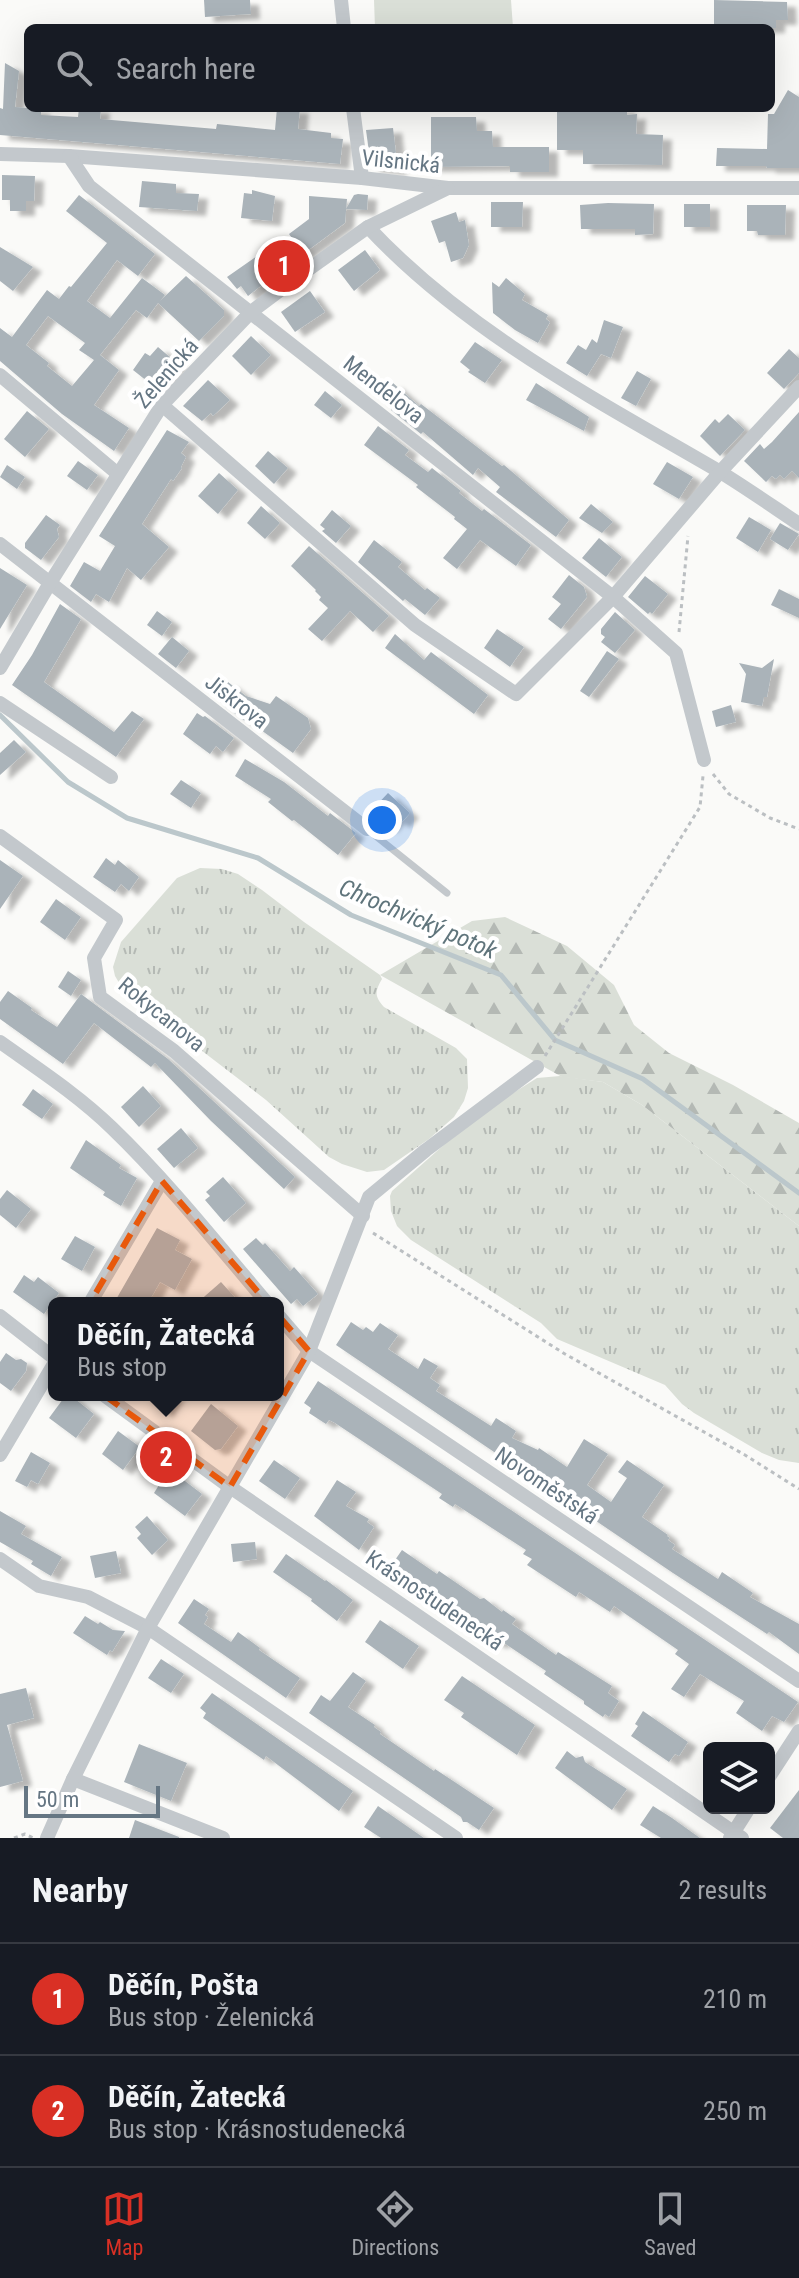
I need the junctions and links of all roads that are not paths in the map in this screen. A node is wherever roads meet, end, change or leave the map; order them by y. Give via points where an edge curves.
1 (341, 0) edge
2 (344, 24) edge
3 (354, 112) edge
4 (0, 154) edge
5 (69, 156) junction
6 (362, 178) junction
7 (448, 188) junction
8 (799, 188) edge
9 (368, 227) junction
10 (251, 312) junction
11 (0, 375) edge
12 (799, 387) edge
13 (162, 405) junction
14 (720, 472) junction
15 (118, 474) junction
16 (799, 524) edge
17 (0, 544) edge
18 (50, 583) junction
19 (613, 597) junction
20 (0, 668) edge
21 (0, 703) edge
22 (704, 760) road end
23 (111, 777) dead end
24 (367, 829) joint
25 (0, 836) edge
26 (447, 893) dead end
27 (0, 1042) edge
28 (537, 1067) dead end
29 (162, 1181) junction
30 (363, 1216) junction
31 (94, 1297) edge
32 (262, 1297) edge
33 (0, 1316) edge
34 (284, 1322) edge
35 (309, 1351) junction
36 (48, 1356) edge
37 (48, 1371) edge
38 (284, 1394) edge
39 (112, 1401) edge
40 (280, 1401) edge
41 (0, 1455) edge
42 (230, 1487) junction
43 (0, 1559) edge
44 (148, 1628) junction
45 (799, 1681) edge
46 (799, 1731) edge
47 (775, 1768) edge
48 (73, 1779) junction
49 (746, 1814) edge
50 (735, 1836) edge
51 (47, 1838) edge
52 (223, 1838) edge
53 (456, 1838) edge

1 - 2 street
3 - 6 street
4 - 5 street, Vilsnická
5 - 6 street, Vilsnická
5 - 10 street, Mendelova via 89,186
6 - 7 street, Vilsnická
7 - 8 street, Vilsnická
7 - 9 street, Želenická
9 - 10 street, Želenická
9 - 14 street via 430,286 516,351
10 - 13 street, Želenická
10 - 19 street, Mendelova
11 - 15 street
12 - 14 street
13 - 15 street, Želenická
13 - 19 street via 415,625 516,694
14 - 16 street
14 - 19 street
15 - 18 street, Želenická
17 - 18 street, Jiskrova
18 - 20 street, Želenická
18 - 24 street, Jiskrova
19 - 22 street, Mendelova via 676,653
21 - 23 street
24 - 26 lane, Jiskrova
25 - 30 street, Rokycanova via 116,920 94,958 100,997 174,1051
27 - 29 street via 112,1127
28 - 30 street via 369,1197
29 - 31 street
29 - 32 street
30 - 35 street
33 - 36 street
34 - 35 street, Novoměstská
35 - 38 street
35 - 45 street, Novoměstská
37 - 41 street
39 - 42 street, Krásnostudenecká
40 - 42 street
42 - 44 street
42 - 50 street, Krásnostudenecká
43 - 44 street via 39,1586 88,1597
44 - 48 street
44 - 53 street
46 - 47 street
48 - 51 street
48 - 52 street
49 - 50 street

